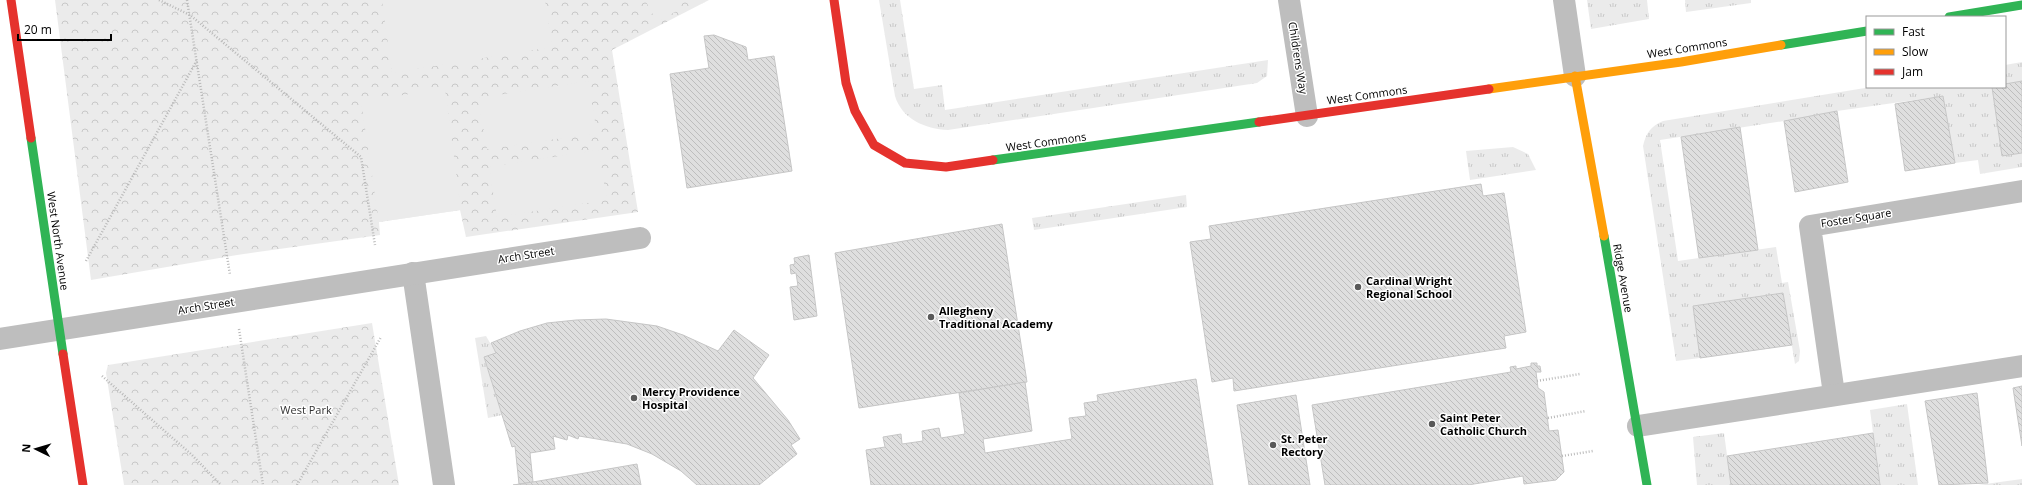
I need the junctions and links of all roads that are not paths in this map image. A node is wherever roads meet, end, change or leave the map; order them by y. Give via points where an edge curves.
1 (11, 0) edge
2 (834, 0) edge
3 (1289, 0) edge
4 (1564, 0) edge
5 (2022, 5) edge
6 (1980, 6) edge
7 (1952, 16) edge
8 (1866, 31) edge
9 (1575, 76) junction
10 (1307, 116) junction
11 (2022, 191) edge
12 (640, 238) dead end
13 (413, 273) junction
14 (58, 329) junction
15 (0, 339) edge
16 (2022, 366) edge
17 (1834, 394) junction
18 (1638, 426) junction
19 (83, 485) edge
20 (444, 485) edge
21 (1647, 485) edge

1 - 14 main road, West North Avenue
2 - 10 main road, West Commons via 846,83 855,111 874,145 905,163 946,167
3 - 10 street, Childrens Way
4 - 9 street
5 - 6 main road
6 - 7 main road
8 - 9 main road, West Commons via 1681,62
9 - 10 main road, West Commons
9 - 18 main road, Ridge Avenue
11 - 17 street, Foster Square via 1810,226
12 - 13 street, Arch Street
13 - 14 street, Arch Street
13 - 20 street
14 - 15 street, Arch Street
14 - 19 main road, West North Avenue
16 - 17 street
17 - 18 street
18 - 21 main road, Ridge Avenue

